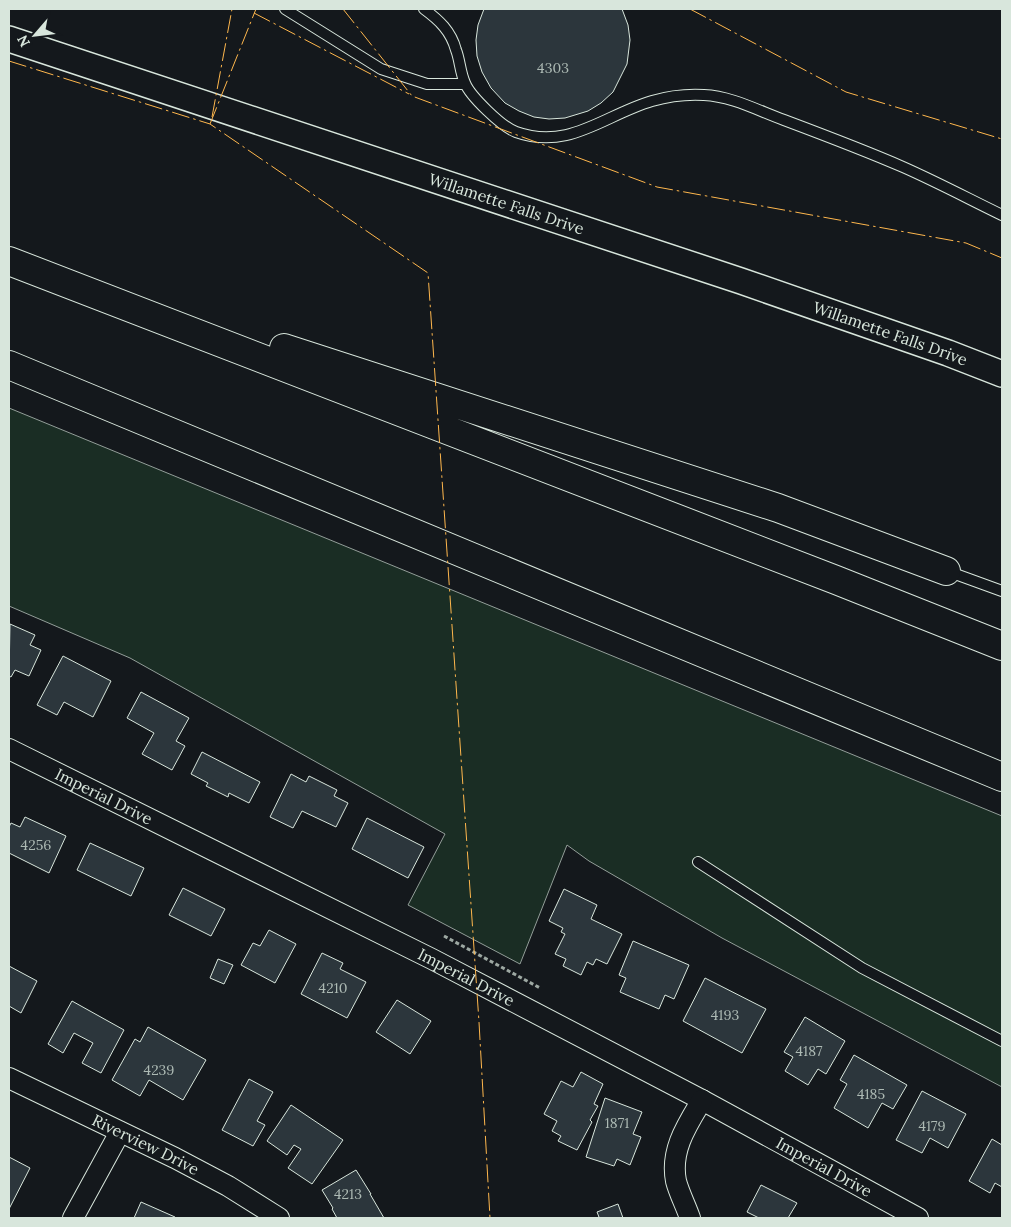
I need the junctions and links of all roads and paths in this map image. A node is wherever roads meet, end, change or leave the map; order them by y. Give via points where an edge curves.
1 (285, 9) edge
2 (424, 9) edge
3 (9, 39) edge
4 (465, 84) junction
5 (1002, 215) edge
6 (9, 260) edge
7 (9, 365) edge
8 (1002, 374) edge
9 (946, 570) joint
10 (1002, 591) edge
11 (1002, 646) edge
12 (9, 749) edge
13 (1002, 776) edge
14 (698, 862) dead end
15 (444, 936) dead end
16 (540, 988) dead end
17 (1002, 1041) edge
18 (9, 1078) edge
19 (702, 1100) junction
20 (120, 1132) junction
21 (72, 1218) edge
22 (279, 1218) edge
23 (690, 1218) edge
24 (918, 1218) edge

1 - 4 lane via 381,69 427,84
2 - 4 lane via 442,23 456,47
3 - 8 street, Willamette Falls Drive via 723,275
4 - 5 lane via 490,113 515,131 545,138 567,136 593,127 652,100 682,95 725,99 895,164
6 - 9 highway via 778,508
6 - 11 highway
7 - 13 highway
9 - 10 lane
12 - 19 street, Imperial Drive via 432,959
14 - 17 lane via 862,968
15 - 16 path
18 - 20 street, Riverview Drive
19 - 23 street via 680,1138 676,1154 676,1182
19 - 24 street, Imperial Drive
20 - 21 street
20 - 22 street, Riverview Drive via 228,1186

